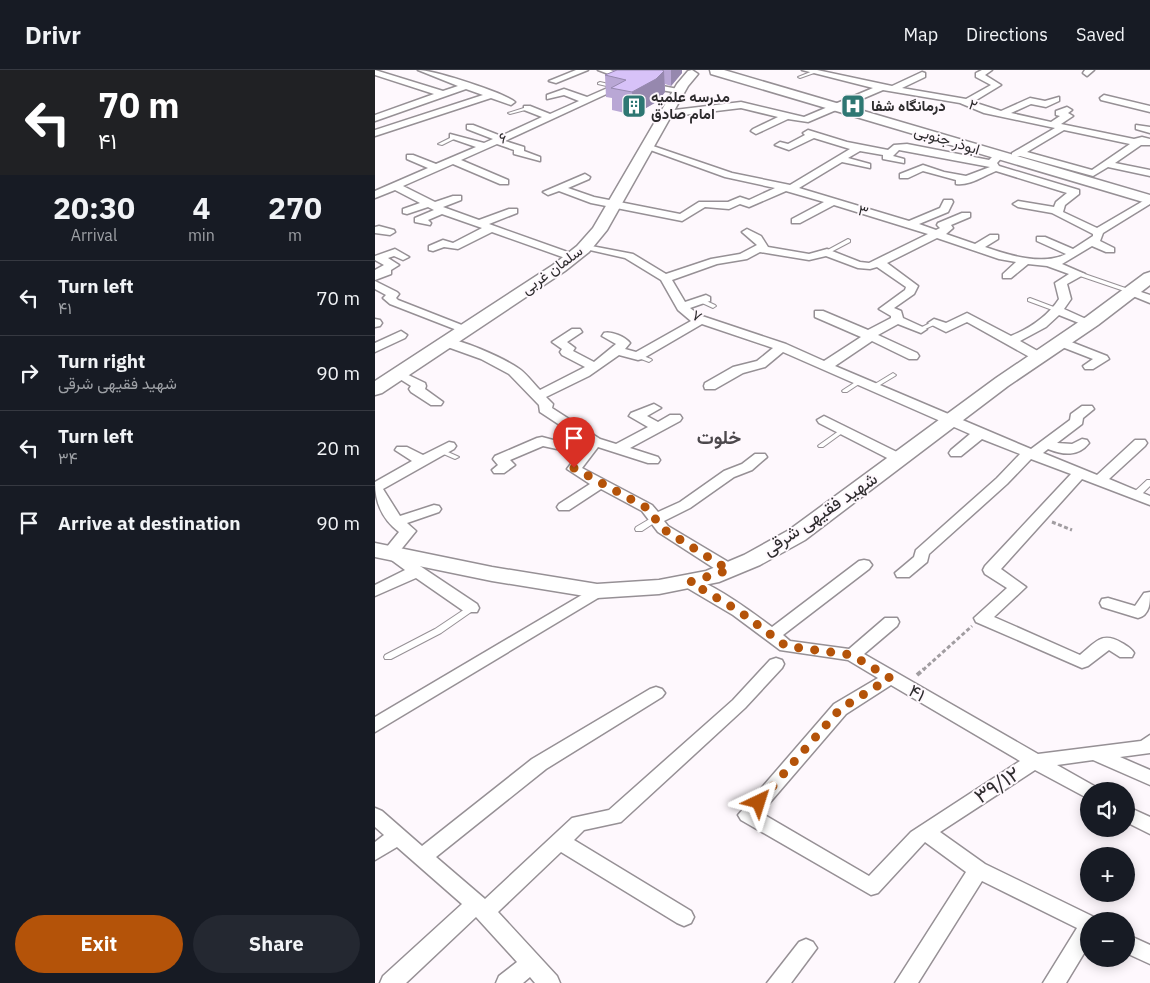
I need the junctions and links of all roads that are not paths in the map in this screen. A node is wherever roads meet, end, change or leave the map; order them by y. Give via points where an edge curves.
1 (422, 70) edge
2 (583, 70) edge
3 (602, 70) edge
4 (988, 70) edge
5 (716, 71) edge
6 (375, 72) edge
7 (686, 72) edge
8 (569, 73) edge
9 (807, 73) edge
10 (922, 76) dead end
11 (631, 80) junction
12 (553, 81) dead end
13 (601, 83) dead end
14 (469, 85) junction
15 (618, 87) junction
16 (882, 87) junction
17 (893, 89) junction
18 (946, 89) dead end
19 (679, 90) junction
20 (441, 94) junction
21 (494, 94) junction
22 (932, 96) junction
23 (550, 97) dead end
24 (1104, 98) dead end
25 (1056, 99) dead end
26 (588, 101) junction
27 (511, 102) joint
28 (966, 102) junction
29 (834, 106) junction
30 (527, 108) junction
31 (1150, 109) edge
32 (1067, 110) dead end
33 (510, 113) dead end
34 (666, 114) junction
35 (1002, 114) junction
36 (787, 116) junction
37 (376, 117) edge
38 (550, 117) junction
39 (746, 124) dead end
40 (1052, 124) junction
41 (470, 127) dead end
42 (1063, 127) junction
43 (1109, 127) dead end
44 (375, 132) edge
45 (1097, 134) junction
46 (1150, 135) edge
47 (455, 137) joint
48 (499, 140) junction
49 (1139, 142) junction
50 (1150, 142) edge
51 (440, 144) dead end
52 (780, 145) dead end
53 (484, 146) junction
54 (647, 147) junction
55 (858, 148) junction
56 (889, 153) junction
57 (410, 157) dead end
58 (537, 159) dead end
59 (841, 159) junction
60 (453, 160) junction
61 (1003, 160) junction
62 (901, 161) dead end
63 (1107, 164) junction
64 (867, 166) dead end
65 (437, 168) junction
66 (1150, 173) edge
67 (904, 176) dead end
68 (585, 177) dead end
69 (970, 180) junction
70 (504, 182) dead end
71 (959, 182) dead end
72 (395, 186) junction
73 (560, 188) junction
74 (789, 188) junction
75 (548, 192) dead end
76 (375, 194) edge
77 (457, 198) dead end
78 (1150, 200) edge
79 (832, 202) junction
80 (948, 202) dead end
81 (614, 204) junction
82 (1018, 204) dead end
83 (436, 206) junction
84 (407, 211) dead end
85 (513, 211) dead end
86 (1057, 212) junction
87 (966, 215) dead end
88 (1045, 220) dead end
89 (796, 221) dead end
90 (426, 223) dead end
91 (479, 224) junction
92 (908, 225) junction
93 (491, 228) junction
94 (375, 230) edge
95 (389, 232) dead end
96 (747, 232) dead end
97 (935, 235) junction
98 (540, 237) dead end
99 (1095, 237) junction
100 (994, 238) dead end
101 (1041, 239) dead end
102 (529, 242) junction
103 (848, 242) dead end
104 (636, 244) dead end
105 (585, 246) junction
106 (433, 248) dead end
107 (760, 248) junction
108 (976, 248) junction
109 (1110, 250) dead end
110 (827, 252) junction
111 (1073, 253) junction
112 (621, 254) junction
113 (403, 257) dead end
114 (572, 257) junction
115 (1025, 260) junction
116 (1049, 262) junction
117 (879, 263) junction
118 (1079, 274) junction
119 (1007, 276) dead end
120 (375, 277) edge
121 (1150, 277) edge
122 (665, 278) junction
123 (375, 284) edge
124 (1141, 295) edge
125 (1030, 300) dead end
126 (707, 302) dead end
127 (682, 307) junction
128 (1057, 310) junction
129 (819, 314) dead end
130 (701, 320) junction
131 (897, 320) junction
132 (935, 323) joint
133 (1089, 323) junction
134 (466, 329) junction
135 (921, 329) joint
136 (576, 332) dead end
137 (401, 335) dead end
138 (868, 335) junction
139 (608, 336) dead end
140 (1010, 341) junction
141 (446, 342) junction
142 (1061, 342) junction
143 (783, 347) junction
144 (618, 351) junction
145 (376, 353) edge
146 (913, 356) dead end
147 (1039, 357) junction
148 (593, 366) junction
149 (825, 366) junction
150 (1089, 366) dead end
151 (398, 374) junction
152 (893, 375) dead end
153 (860, 381) junction
154 (711, 386) dead end
155 (873, 387) junction
156 (376, 388) edge
157 (845, 391) dead end
158 (538, 396) junction
159 (436, 402) dead end
160 (654, 408) dead end
161 (1087, 409) dead end
162 (675, 418) dead end
163 (825, 420) dead end
164 (950, 422) junction
165 (657, 427) junction
166 (843, 430) junction
167 (980, 433) junction
168 (595, 442) junction
169 (1082, 443) dead end
170 (1140, 443) dead end
171 (1047, 444) junction
172 (821, 446) dead end
173 (402, 450) dead end
174 (616, 450) junction
175 (449, 451) dead end
176 (956, 453) dead end
177 (1031, 454) junction
178 (760, 457) dead end
179 (900, 459) junction
180 (653, 460) dead end
181 (423, 461) junction
182 (499, 470) dead end
183 (1080, 473) junction
184 (1099, 481) junction
185 (1150, 482) edge
186 (601, 483) junction
187 (375, 488) edge
188 (1136, 495) junction
189 (1150, 501) edge
190 (564, 507) dead end
191 (435, 509) dead end
192 (656, 519) junction
193 (396, 522) junction
194 (639, 529) dead end
195 (383, 552) edge
196 (864, 565) dead end
197 (729, 570) junction
198 (417, 571) junction
199 (903, 573) dead end
200 (690, 582) junction
201 (375, 591) edge
202 (597, 591) junction
203 (1149, 602) edge
204 (1108, 603) dead end
205 (471, 608) joint
206 (891, 622) dead end
207 (772, 636) junction
208 (1125, 653) dead end
209 (852, 655) junction
210 (388, 657) dead end
211 (776, 664) dead end
212 (897, 682) junction
213 (656, 693) dead end
214 (375, 725) edge
215 (1150, 743) edge
216 (1095, 754) junction
217 (1034, 761) junction
218 (1150, 778) edge
219 (1080, 787) edge
220 (375, 816) edge
221 (1135, 818) edge
222 (1150, 826) edge
223 (925, 832) junction
224 (398, 836) junction
225 (559, 842) junction
226 (375, 852) edge
227 (422, 857) junction
228 (978, 870) junction
229 (481, 908) junction
230 (684, 917) dead end
231 (1080, 921) edge
232 (1080, 940) edge
233 (806, 948) dead end
234 (1135, 948) edge
235 (1150, 955) edge
236 (531, 963) junction
237 (391, 983) edge
238 (507, 983) edge
239 (549, 983) edge
240 (778, 983) edge
241 (906, 983) edge
242 (1054, 983) edge

1 - 14 street
2 - 8 street
3 - 11 street
4 - 28 street via 979,75 997,85
5 - 7 street
5 - 29 street, ابوذر جنوبی
6 - 20 street
7 - 19 street, سلمان غربی
8 - 12 street
9 - 16 street, ۲
10 - 17 street
11 - 15 street, ۶
11 - 19 street
13 - 15 lane
14 - 20 street
14 - 21 street
15 - 26 street, ۶
16 - 17 street, ۲
16 - 29 street
17 - 22 street, ۲
18 - 22 street
19 - 34 street, سلمان غربی
20 - 37 street
21 - 27 street
21 - 44 street
22 - 28 street, ۲
23 - 26 street via 564,92
24 - 31 street
25 - 35 street via 1046,104 1030,101
26 - 38 street, ۶
27 - 30 lane
28 - 35 street, ۲
29 - 36 street via 805,120
29 - 61 street, ابوذر جنوبی
30 - 33 lane
30 - 38 street
32 - 40 street via 1059,113 1067,116
34 - 36 street via 741,105
34 - 54 street, سلمان غربی
35 - 40 street, ۲
36 - 39 street via 759,129
38 - 48 street, ۶
40 - 42 street, ۲
41 - 48 street
42 - 45 street, ۲
42 - 61 street
43 - 45 street
45 - 49 street, ۲
46 - 49 street
47 - 51 lane
47 - 53 street
48 - 53 street, ۶
48 - 58 street via 521,149 517,152
49 - 50 street, ۲
49 - 63 street via 1124,156
52 - 55 street via 789,147 811,134
53 - 60 street, ۶
54 - 74 street, ۳ via 729,175
54 - 81 street, سلمان غربی
55 - 56 street
55 - 59 street
56 - 61 street via 897,147 907,147
56 - 62 street via 886,156
57 - 65 street
59 - 64 street
59 - 74 street
60 - 65 street, ۶
60 - 70 street
61 - 63 street via 1093,173
61 - 69 street
61 - 78 street, ابوذر جنوبی
61 - 86 street via 1075,192 1060,204
63 - 66 street
65 - 72 street, ۶
67 - 69 street via 923,168
68 - 73 street
69 - 71 street
72 - 76 street, ۶
72 - 83 street
73 - 75 street
73 - 81 street via 591,200
74 - 79 street, ۳
74 - 81 street via 749,204 741,200 729,206 703,204 682,218
77 - 83 street
78 - 99 street
79 - 89 street
79 - 92 street, ۳
80 - 92 street via 944,210
81 - 105 street, سلمان غربی
82 - 86 street
83 - 84 street
83 - 90 street via 419,220
83 - 91 street
85 - 91 street via 501,219
86 - 88 street
86 - 99 street
87 - 97 street via 943,225 947,228
91 - 93 street
92 - 97 street, ۳
93 - 102 street
93 - 106 street via 454,246 443,243
94 - 95 street
96 - 107 street via 763,244
97 - 108 street, ۳
97 - 117 street
98 - 102 street
99 - 109 street
99 - 111 street
100 - 108 street
101 - 111 street
102 - 114 street
103 - 110 lane
104 - 112 street
105 - 112 street, ۷
105 - 114 street, سلمان غربی
107 - 110 street via 809,257
107 - 122 street via 743,257 715,261
108 - 115 street, ۳
110 - 117 street via 858,265
111 - 116 street via 1057,263
112 - 122 street, ۷
113 - 120 street via 395,252 379,258 393,265
114 - 134 street, سلمان غربی
115 - 116 street, ۳
115 - 119 street
116 - 118 street, ۳
117 - 131 street via 912,286 910,292 885,309 897,314
118 - 124 lane
118 - 128 street via 1061,283 1065,299
121 - 124 street, شهید فقیهی شرقی
122 - 127 street, ۷
123 - 134 street via 393,294 389,298 394,302
124 - 133 street, شهید فقیهی شرقی
125 - 128 lane
126 - 127 street
127 - 130 street, ۷
128 - 133 street
128 - 140 street via 1035,331
129 - 138 street
130 - 143 street, ۷
130 - 144 street via 643,358
131 - 135 street
131 - 138 street
132 - 135 lane
132 - 140 street via 946,328 967,317
133 - 142 street, شهید فقیهی شرقی
134 - 141 street, سلمان غربی
136 - 148 street via 558,342 569,348 566,352
137 - 145 street
138 - 146 street
138 - 149 street via 866,341
139 - 144 street via 624,343
140 - 147 street
141 - 151 street, سلمان غربی
141 - 158 street via 514,370
142 - 147 street, شهید فقیهی شرقی
142 - 150 street via 1103,359
143 - 149 street, ۷
143 - 154 street via 761,364 738,370
144 - 148 street
147 - 164 street, شهید فقیهی شرقی
148 - 158 street
149 - 153 street, ۷
151 - 156 street, سلمان غربی
151 - 159 street via 420,386 416,389
152 - 155 lane
153 - 155 street, ۷
153 - 157 lane
155 - 164 street, ۷
158 - 168 street via 546,404 545,409
160 - 165 street via 636,416
161 - 171 street
162 - 165 street
163 - 166 street
164 - 167 street, ۷
164 - 179 street, شهید فقیهی شرقی
165 - 174 street
166 - 172 lane
166 - 179 street
167 - 176 street
167 - 177 street, ۷
168 - 174 street
168 - 182 street via 557,445 542,440 501,460 508,465
168 - 186 street via 574,468
169 - 171 street via 1074,449 1067,447 1063,450
170 - 184 street
171 - 177 street
173 - 181 street
174 - 180 street
175 - 181 street
177 - 183 street, ۷
177 - 199 street via 921,553 923,559
178 - 192 street via 685,505
179 - 197 street, شهید فقیهی شرقی via 797,534
181 - 187 street
183 - 184 street, ۷
183 - 208 street via 991,570 1018,587 982,618 1082,662 1107,642
184 - 188 street, ۷
185 - 188 lane
186 - 190 street
186 - 192 street via 647,508
187 - 193 street
188 - 189 street, ۷
191 - 193 street
192 - 194 lane
192 - 197 street via 663,529
193 - 195 street via 408,531
195 - 198 street
195 - 202 street, شهید فقیهی شرقی
196 - 207 street
197 - 200 street, شهید فقیهی شرقی
198 - 201 street
198 - 205 street
200 - 202 street, شهید فقیهی شرقی
200 - 207 street, ۴۱ via 739,611
202 - 214 street
203 - 204 street via 1138,613
205 - 210 lane via 438,631
206 - 209 street
207 - 209 street, ۴۱ via 786,646
209 - 212 street, ۴۱
211 - 225 street via 739,704 614,817 579,823
212 - 217 street, ۴۱
212 - 223 street, ۳۹/۱۲ via 840,709 747,815 871,887
213 - 227 street via 539,764
215 - 216 street, ۳۹/۱۲ via 1147,747
216 - 217 street, ۳۹/۱۲
216 - 218 street
217 - 219 street, ۴۱
217 - 223 street, ۳۹/۱۲
220 - 224 street
221 - 222 street
223 - 228 street
224 - 226 street
224 - 227 street
225 - 229 street
225 - 230 street
227 - 229 street
228 - 231 street
228 - 241 street
229 - 236 street
229 - 237 street
232 - 242 street
233 - 240 street
234 - 235 street
236 - 238 street
236 - 239 street

